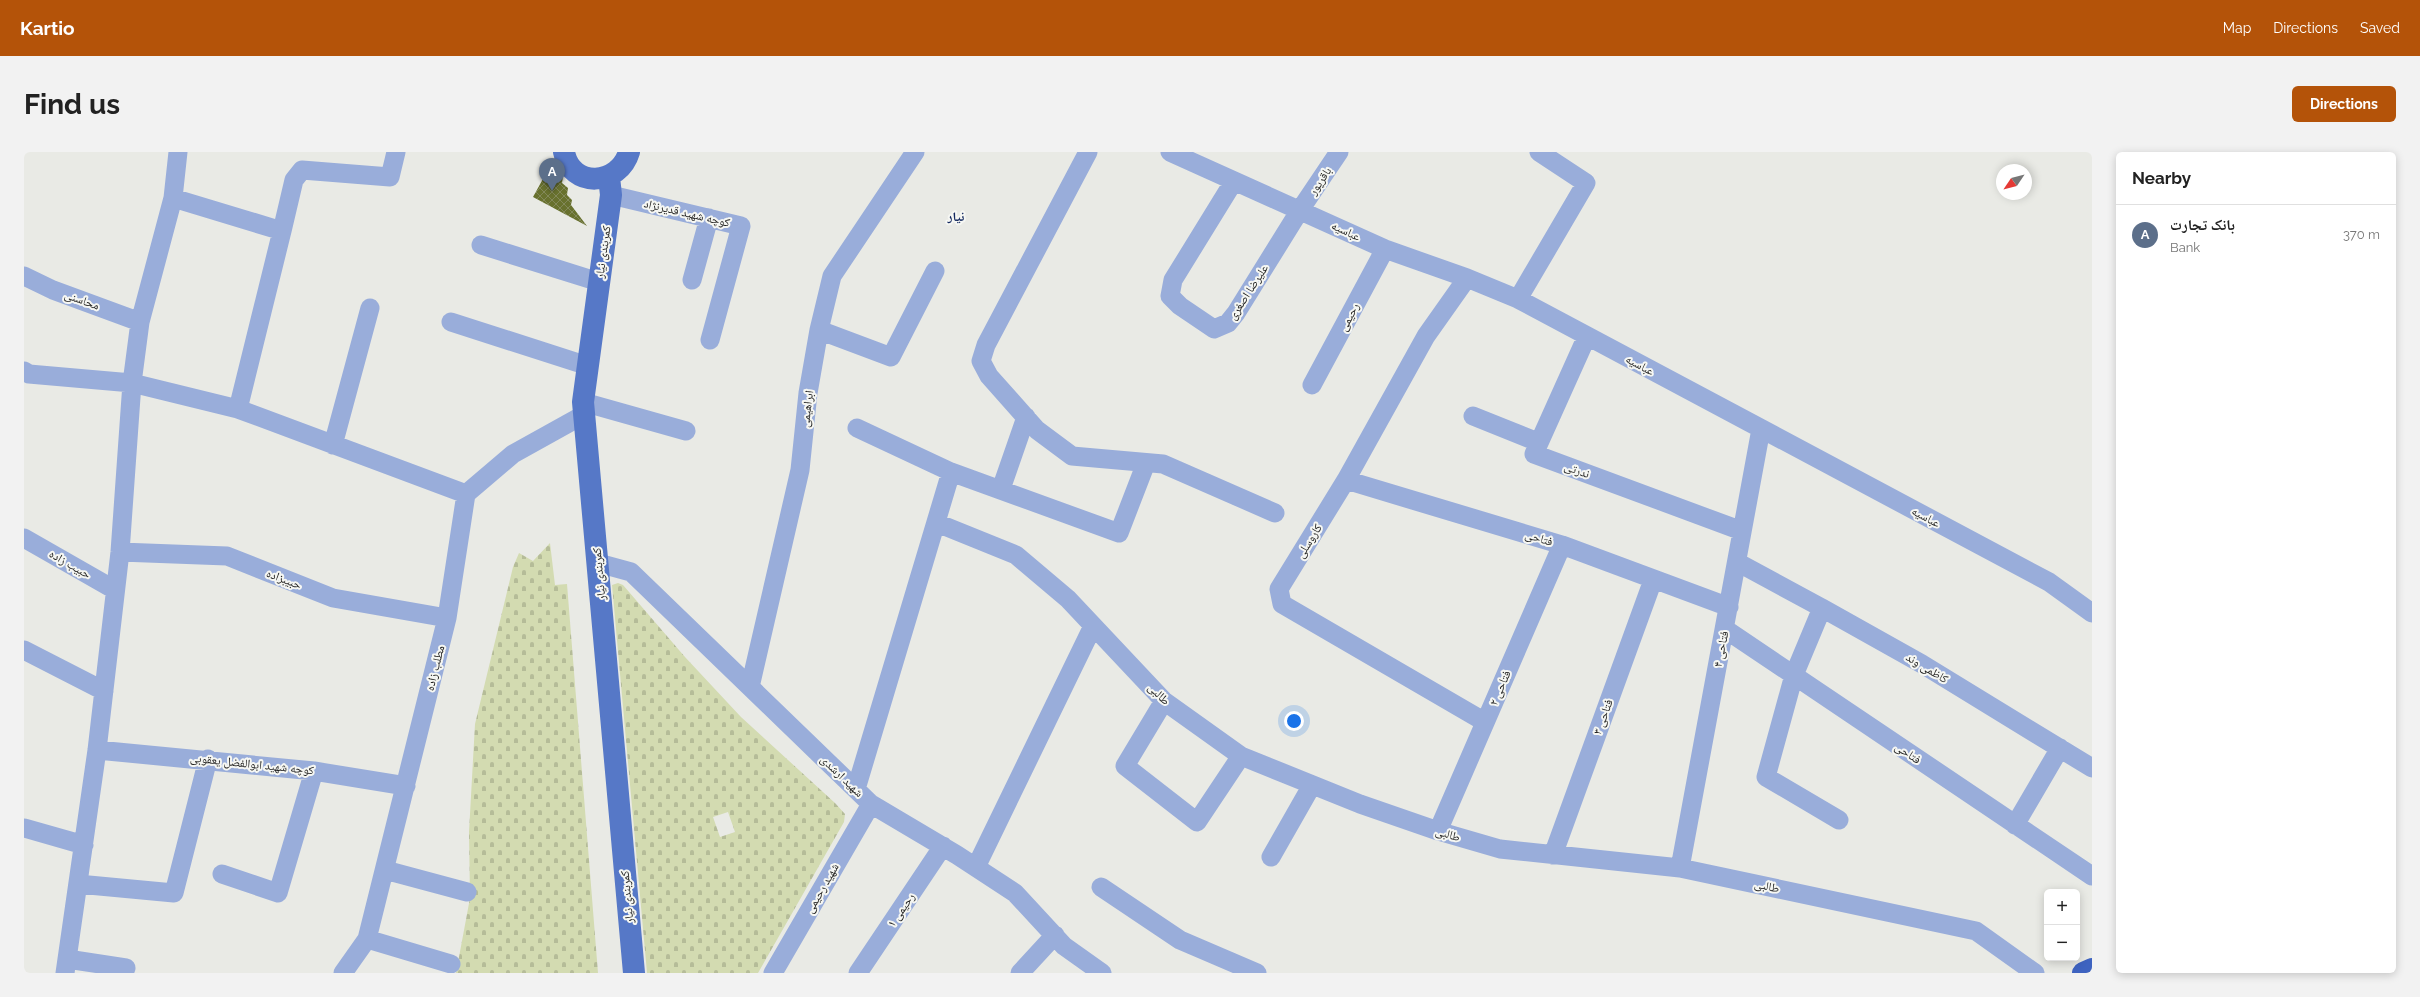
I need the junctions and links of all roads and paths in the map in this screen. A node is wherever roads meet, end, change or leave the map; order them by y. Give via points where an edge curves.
1 (178, 152) edge
2 (396, 152) edge
3 (564, 152) edge
4 (629, 152) edge
5 (915, 152) edge
6 (1088, 152) edge
7 (1170, 152) edge
8 (1339, 152) edge
9 (1539, 152) edge
10 (1234, 181) junction
11 (610, 186) junction
12 (173, 198) junction
13 (1300, 210) junction
14 (709, 218) junction
15 (282, 231) junction
16 (481, 245) dead end
17 (1385, 249) junction
18 (935, 271) dead end
19 (24, 276) edge
20 (1467, 278) junction
21 (692, 280) dead end
22 (599, 282) junction
23 (1518, 299) junction
24 (370, 308) dead end
25 (140, 322) junction
26 (451, 322) dead end
27 (819, 330) junction
28 (1587, 336) junction
29 (710, 340) dead end
30 (588, 366) junction
31 (24, 371) edge
32 (132, 383) junction
33 (1312, 385) dead end
34 (584, 408) junction
35 (238, 409) junction
36 (1473, 416) dead end
37 (1026, 418) junction
38 (857, 428) dead end
39 (1761, 429) junction
40 (686, 431) dead end
41 (1538, 442) junction
42 (333, 445) junction
43 (1146, 463) junction
44 (951, 472) junction
45 (1346, 480) junction
46 (1002, 489) junction
47 (466, 494) junction
48 (1275, 513) dead end
49 (936, 523) junction
50 (1742, 531) junction
51 (24, 538) edge
52 (1562, 544) junction
53 (120, 552) junction
54 (1737, 562) junction
55 (598, 563) junction
56 (1653, 580) junction
57 (115, 590) junction
58 (1728, 607) junction
59 (1822, 608) junction
60 (2092, 613) edge
61 (447, 618) junction
62 (1093, 626) junction
63 (1725, 629) junction
64 (24, 650) edge
65 (1794, 676) junction
66 (750, 687) junction
67 (104, 691) junction
68 (1164, 701) junction
69 (1485, 722) junction
70 (2060, 748) junction
71 (97, 750) junction
72 (1241, 756) junction
73 (208, 759) junction
74 (2092, 768) edge
75 (314, 770) junction
76 (1312, 785) junction
77 (406, 786) junction
78 (856, 789) junction
79 (871, 804) junction
80 (1838, 820) dead end
81 (2015, 824) junction
82 (24, 828) edge
83 (1438, 831) junction
84 (84, 845) junction
85 (943, 846) junction
86 (1553, 855) junction
87 (1271, 857) dead end
88 (976, 867) junction
89 (1680, 868) junction
90 (385, 870) junction
91 (222, 874) dead end
92 (2092, 876) edge
93 (78, 884) junction
94 (1101, 887) dead end
95 (467, 892) dead end
96 (1055, 935) junction
97 (367, 939) junction
98 (451, 964) dead end
99 (66, 966) edge
100 (2092, 970) edge
101 (124, 973) edge
102 (343, 973) edge
103 (634, 973) edge
104 (773, 973) edge
105 (858, 973) edge
106 (1020, 973) edge
107 (1102, 973) edge
108 (1257, 973) edge
109 (2035, 973) edge
110 (2083, 973) edge

1 - 12 street
2 - 15 street via 390,177 302,170 294,180
3 - 11 main road via 569,164 577,172
4 - 11 main road
5 - 27 street, ابراهیمی via 832,276
6 - 37 street via 986,345 981,361 989,376
7 - 10 street, عباسیه
8 - 13 street, باقرپور
9 - 23 street via 1586,183
10 - 13 street, عباسیه
10 - 13 street, علیرضا اصغری via 1173,280 1170,296 1214,329 1228,323 1236,313
11 - 14 street, کوچه شهید قدیرنژاد
11 - 22 main road, کمربندی نیار
12 - 15 street
12 - 25 street
13 - 17 street, عباسیه
14 - 21 street
14 - 29 street, کوچه شهید قدیرنژاد via 741,226
15 - 35 street
16 - 22 street
17 - 20 street, عباسیه
17 - 33 street, رحیمی
18 - 27 street via 891,358
19 - 25 street, محاسنی via 52,290
20 - 23 street, عباسیه
20 - 45 street, کاروسلی via 1426,336
22 - 30 main road, کمربندی نیار
23 - 28 street, عباسیه
24 - 42 street
25 - 32 street
26 - 30 street
27 - 66 street, ابراهیمی via 808,393 800,470
28 - 39 street, عباسیه
28 - 41 street
30 - 34 main road, کمربندی نیار
31 - 32 street via 29,374
32 - 35 street
32 - 53 street
34 - 40 street
34 - 47 street via 513,454
34 - 55 main road, کمربندی نیار
35 - 42 street
36 - 41 street
37 - 43 street via 1037,430 1072,456
37 - 46 street
38 - 44 street
39 - 50 street, فتاحی ۴
39 - 60 street, عباسیه via 2049,582
41 - 50 street, ندرتی via 1534,452 1536,455
42 - 47 street
43 - 46 street via 1119,533
43 - 48 street via 1163,464
44 - 46 street
44 - 49 street
45 - 52 street, فتاحی
45 - 69 street, کاروسلی via 1279,589 1282,604
47 - 61 street, مطلب زاده
49 - 62 street, طالبی via 1016,554 1068,599
49 - 78 street
50 - 54 street, فتاحی ۴
51 - 57 street, حبیب زاده
52 - 56 street, فتاحی
52 - 69 street, فتاحی ۲
53 - 57 street
53 - 61 street, حبیبزاده via 227,556 333,598
54 - 58 street, فتاحی ۴
54 - 59 street, کاظمی وند
55 - 66 street, شهید ارشدی via 631,572
55 - 103 main road, کمربندی نیار
56 - 58 street, فتاحی
56 - 86 street, فتاحی ۳
57 - 67 street
58 - 63 street, فتاحی ۴
59 - 65 street
59 - 70 street, کاظمی وند via 1922,664
61 - 77 street, مطلب زاده
62 - 68 street, طالبی
62 - 88 street
63 - 65 street, فتاحی
63 - 89 street, فتاحی ۴
64 - 67 street
65 - 80 street via 1766,777
65 - 81 street, فتاحی
66 - 78 street, شهید ارشدی
67 - 71 street
68 - 72 street, طالبی
68 - 72 street via 1125,766 1197,822
69 - 83 street, فتاحی ۲
70 - 74 street, کاظمی وند
70 - 81 street
71 - 73 street, کوچه شهید ابوالفضل یعقوبی
71 - 84 street
72 - 76 street, طالبی
73 - 75 street, کوچه شهید ابوالفضل یعقوبی
73 - 93 street via 174,893
75 - 77 street, کوچه شهید ابوالفضل یعقوبی
75 - 91 street via 278,893
76 - 83 street, طالبی
76 - 87 street
77 - 90 street, مطلب زاده
78 - 79 street, شهید ارشدی
79 - 85 street, شهید ارشدی
79 - 104 street, شهید رحیمی
81 - 92 street, فتاحی
82 - 84 street
83 - 86 street, طالبی via 1500,849
84 - 93 street
85 - 88 street, شهید ارشدی
85 - 105 street, رحیمی ۱
86 - 89 street, طالبی
88 - 96 street, شهید ارشدی via 1015,893
89 - 109 street, طالبی via 1976,931
90 - 95 street
90 - 97 street, مطلب زاده
93 - 99 street
94 - 108 street via 1180,940
96 - 106 street
96 - 107 street, شهید ارشدی via 1064,946
97 - 98 street
97 - 102 street, مطلب زاده
99 - 101 street via 126,968
100 - 110 highway

